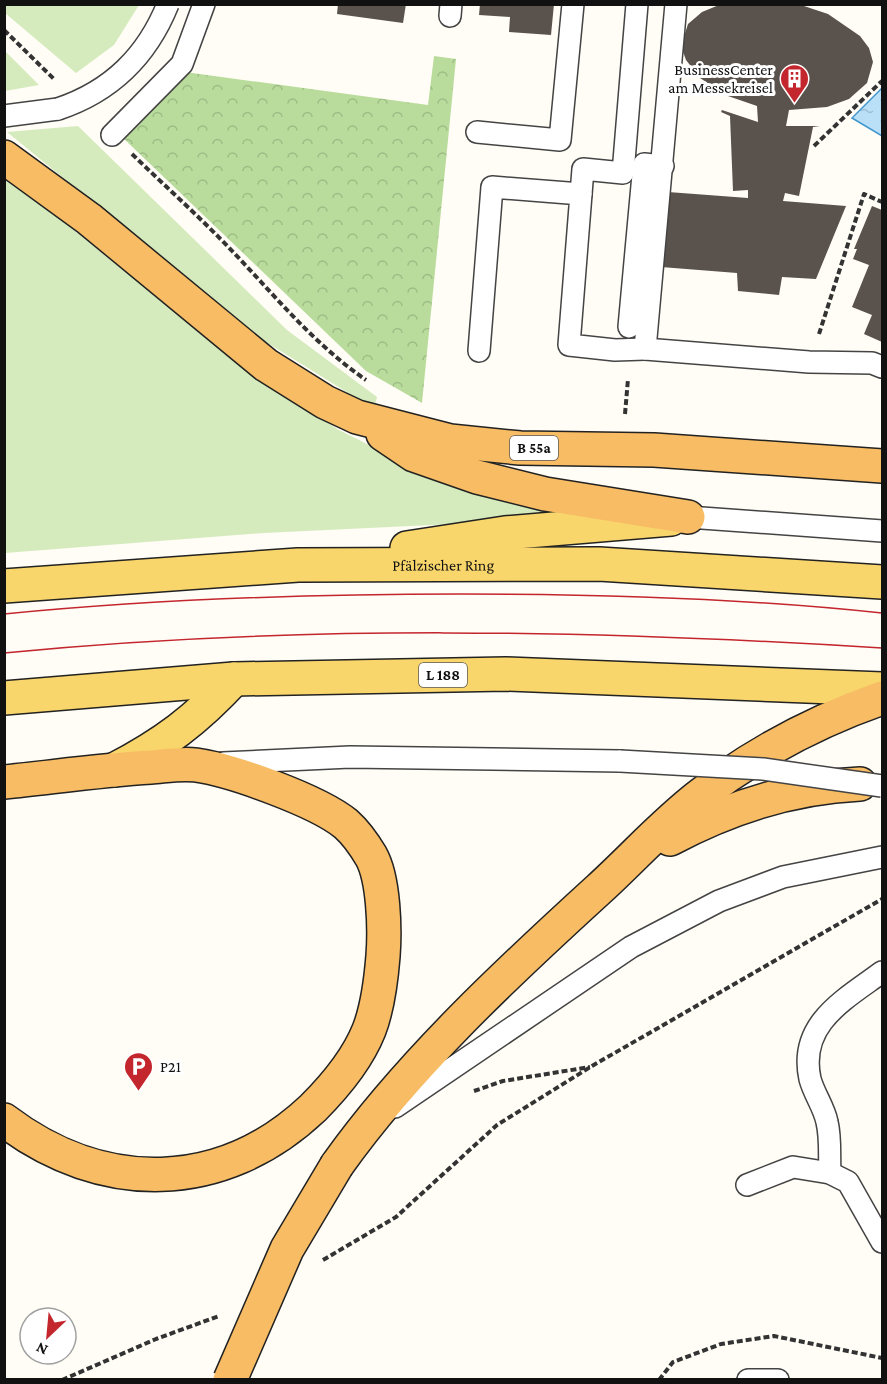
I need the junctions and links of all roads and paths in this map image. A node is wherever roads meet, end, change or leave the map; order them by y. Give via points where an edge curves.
1 (168, 4) edge
2 (204, 4) edge
3 (573, 4) edge
4 (637, 4) edge
5 (676, 4) edge
6 (4, 30) edge
7 (882, 81) edge
8 (62, 87) dead end
9 (4, 116) edge
10 (477, 132) dead end
11 (112, 135) joint
12 (814, 146) dead end
13 (4, 157) edge
14 (663, 166) junction
15 (581, 194) junction
16 (882, 202) edge
17 (629, 327) dead end
18 (645, 349) junction
19 (479, 351) dead end
20 (810, 362) junction
21 (882, 367) edge
22 (370, 382) dead end
23 (357, 417) junction
24 (882, 466) edge
25 (688, 517) junction
26 (882, 531) edge
27 (298, 565) junction
28 (882, 582) edge
29 (4, 586) edge
30 (234, 679) junction
31 (882, 689) edge
32 (4, 698) edge
33 (882, 698) edge
34 (195, 764) junction
35 (114, 770) junction
36 (4, 782) edge
37 (882, 785) edge
38 (882, 857) edge
39 (631, 860) junction
40 (882, 899) edge
41 (882, 972) edge
42 (592, 1066) junction
43 (472, 1092) dead end
44 (4, 1120) edge
45 (360, 1132) junction
46 (830, 1173) junction
47 (747, 1185) dead end
48 (882, 1242) edge
49 (313, 1266) dead end
50 (221, 1315) dead end
51 (62, 1380) edge
52 (230, 1380) edge
53 (748, 1380) edge
54 (778, 1380) edge

1 - 9 lane, bridge via 148,45 130,67 100,91 58,109
2 - 11 lane via 182,64
3 - 10 lane via 560,140
4 - 15 lane via 623,173 583,169
5 - 14 lane
6 - 8 path
7 - 12 path
11 - 22 path via 233,251 306,332
13 - 23 highway, B 55a via 89,219 266,365
14 - 17 lane via 644,164
14 - 18 lane
15 - 18 lane via 569,345
15 - 19 lane via 492,187
16 - 20 path via 864,194
18 - 20 lane
20 - 21 lane via 872,363
23 - 24 highway, B 55a via 450,441 520,448 654,450
23 - 25 highway via 414,455 477,477 545,494
25 - 26 lane
25 - 27 main road via 505,533
27 - 28 main road, Pfälzischer Ring via 599,564
27 - 29 main road, Pfälzischer Ring
30 - 31 main road, L 188 via 506,674
30 - 32 main road, L 188
30 - 35 main road via 184,726
33 - 39 highway via 843,712 771,749 702,794
34 - 35 highway
34 - 37 lane, bridge via 350,757 620,761 763,769
34 - 44 highway via 313,804 347,825 372,858 381,896 384,942 380,989 369,1031 329,1092 290,1130 242,1157 199,1172 145,1174 89,1166 28,1138
35 - 36 highway
37 - 39 highway via 821,786 766,798 707,819
38 - 45 lane via 783,877 719,902 631,947
39 - 45 highway via 508,974
40 - 42 path
41 - 46 lane via 821,1021 807,1050 810,1080 828,1123
42 - 43 path via 503,1081
42 - 49 path via 497,1125 396,1217
45 - 52 highway, bridge via 286,1250
46 - 47 lane via 793,1167
46 - 48 lane via 848,1182
50 - 51 path
53 - 54 lane

